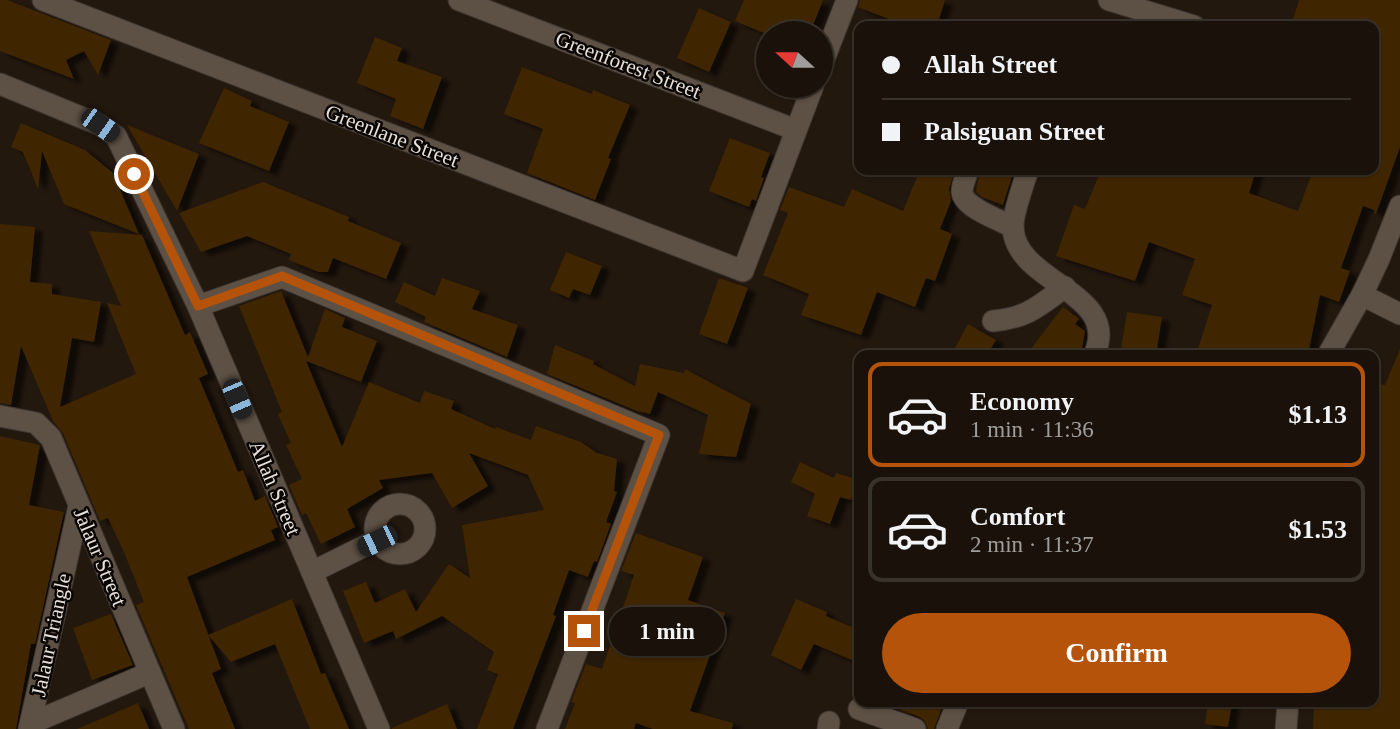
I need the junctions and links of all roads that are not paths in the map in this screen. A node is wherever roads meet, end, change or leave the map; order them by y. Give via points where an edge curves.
1 (43, 0) edge
2 (459, 0) edge
3 (847, 0) edge
4 (1109, 0) edge
5 (1178, 21) edge
6 (833, 36) edge
7 (0, 84) edge
8 (808, 98) edge
9 (796, 130) junction
10 (1027, 175) edge
11 (966, 176) dead end
12 (1400, 206) edge
13 (1013, 227) junction
14 (1065, 287) junction
15 (1362, 295) junction
16 (198, 306) junction
17 (1400, 314) edge
18 (993, 321) dead end
19 (1096, 350) edge
20 (1331, 350) edge
21 (0, 416) edge
22 (79, 506) junction
23 (377, 541) dead end
24 (312, 572) junction
25 (149, 673) junction
26 (956, 707) edge
27 (1288, 707) edge
28 (859, 709) dead end
29 (30, 726) edge
30 (174, 729) edge
31 (379, 729) edge
32 (547, 729) edge
33 (915, 729) edge
34 (947, 729) edge
35 (1286, 729) edge

1 - 9 street, Greenlane Street via 743,271
2 - 9 street, Greenforest Street
3 - 6 street
4 - 5 street
7 - 16 street, Allah Street via 116,136
8 - 9 street
10 - 13 street
11 - 13 street via 964,199
12 - 15 street
13 - 14 street via 1027,259
14 - 18 street via 1032,312
14 - 19 street via 1093,313 1100,335
15 - 17 street
15 - 20 street
16 - 24 street, Allah Street
16 - 32 street via 282,276 659,435
21 - 22 street, Jalaur Street via 36,423 51,438
22 - 25 street, Jalaur Street
22 - 29 street, Jalaur Triangle
23 - 24 street
24 - 31 street, Allah Street
25 - 29 street, Jalaur Triangle
25 - 30 street, Jalaur Street
26 - 34 street
27 - 35 street
28 - 33 street

